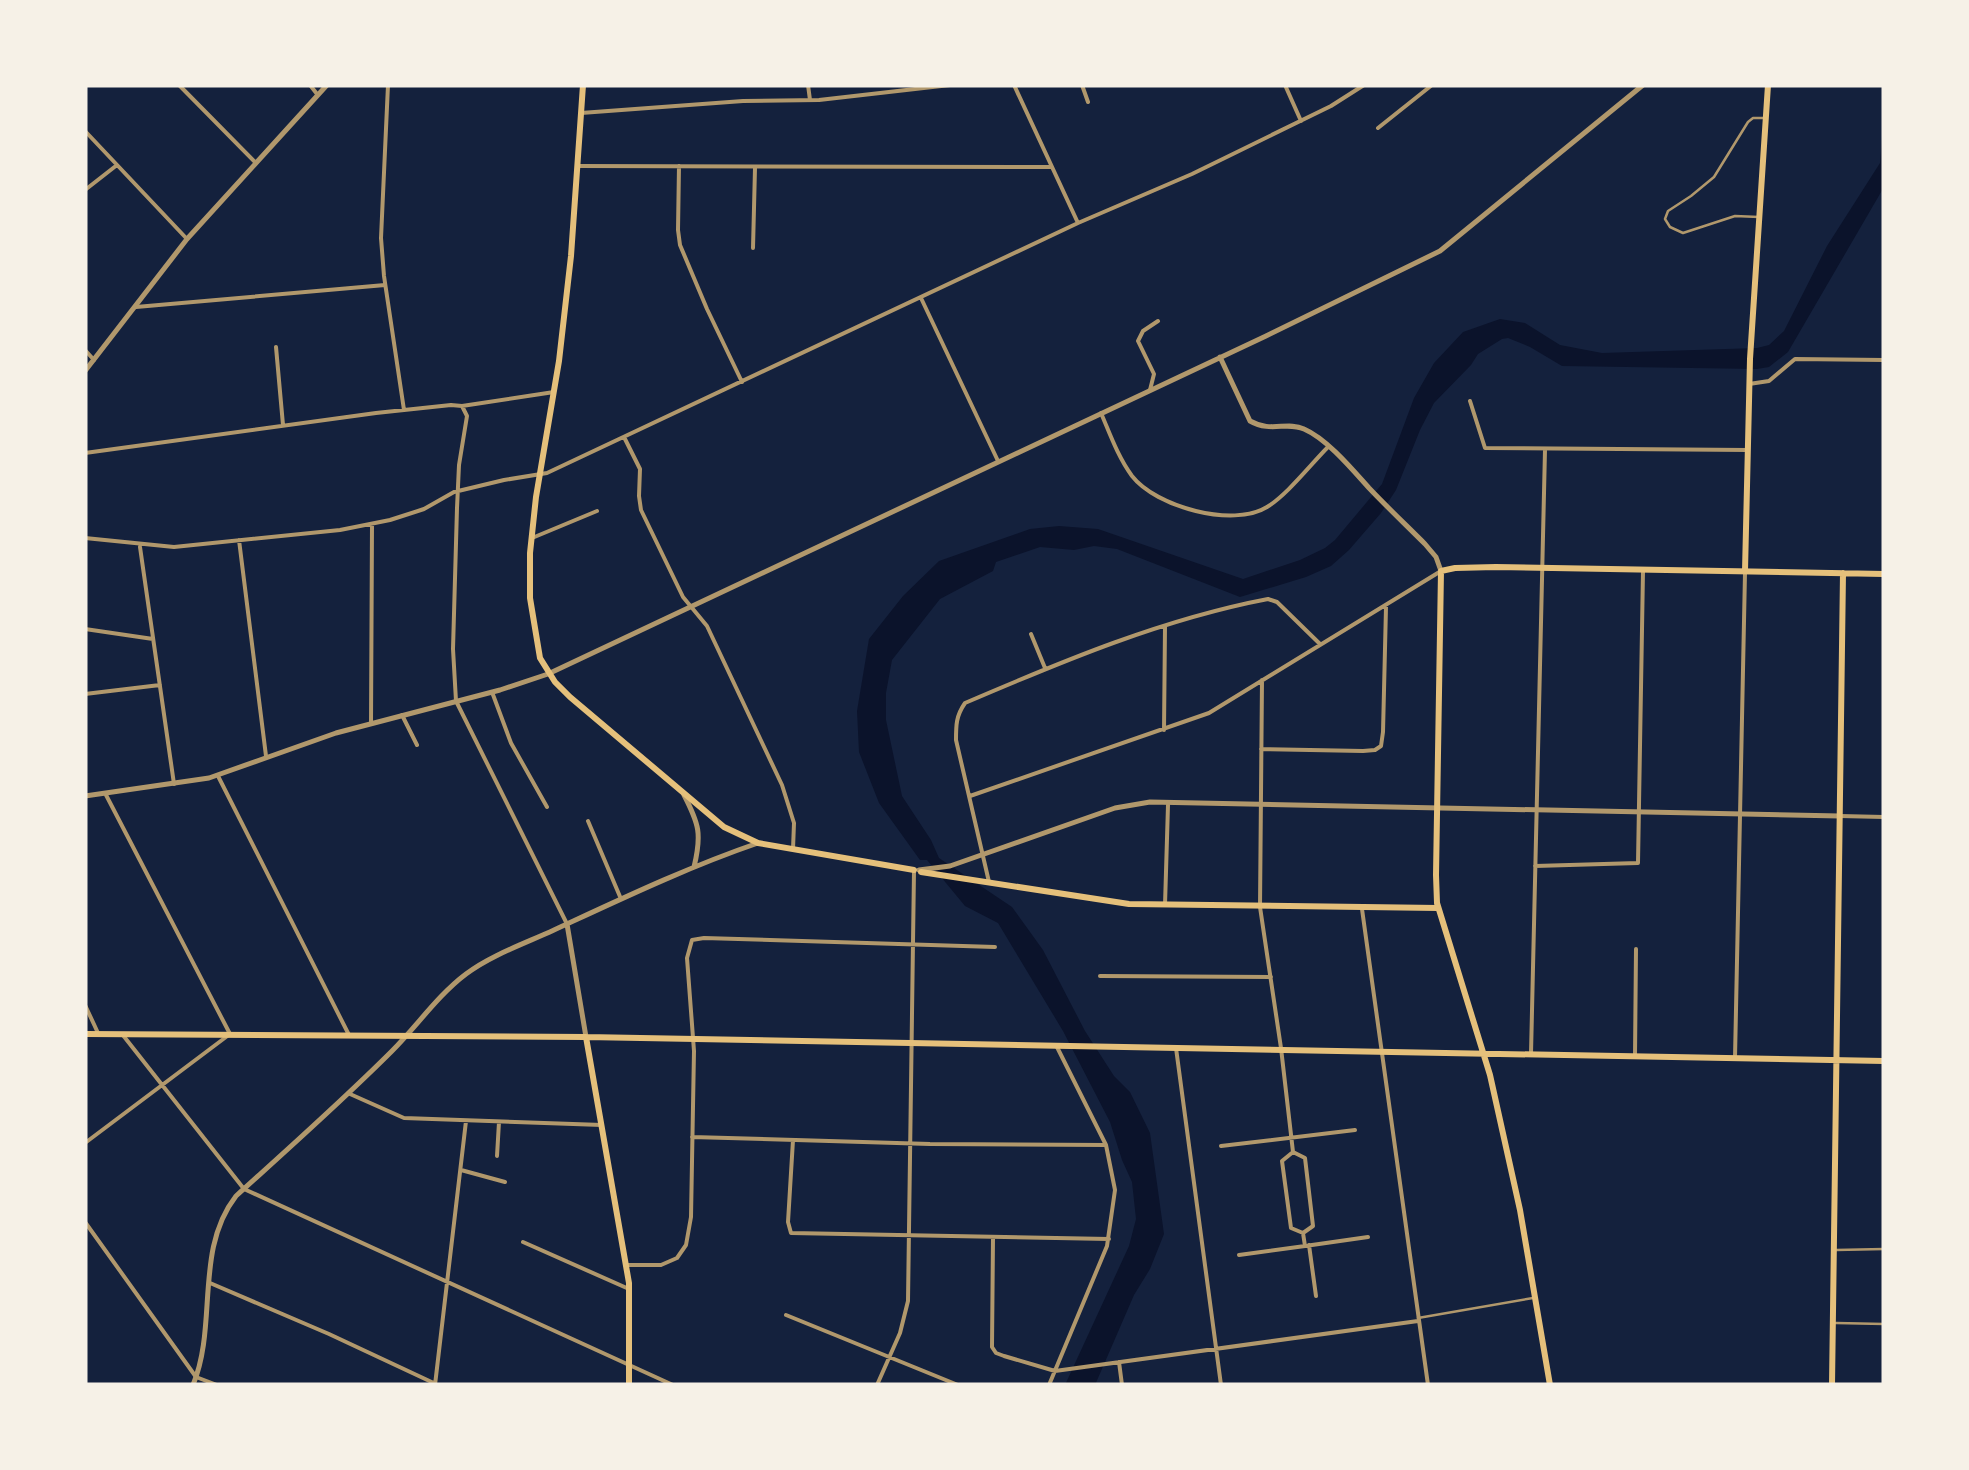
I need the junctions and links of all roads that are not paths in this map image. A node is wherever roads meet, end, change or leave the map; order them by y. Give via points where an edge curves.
1 (179, 85) edge
2 (310, 85) edge
3 (327, 85) edge
4 (388, 85) edge
5 (583, 85) edge
6 (808, 85) edge
7 (950, 85) edge
8 (1014, 85) edge
9 (1082, 85) edge
10 (1285, 85) edge
11 (1364, 85) edge
12 (1432, 85) edge
13 (1643, 85) edge
14 (1768, 85) edge
15 (317, 94) junction
16 (810, 100) junction
17 (1088, 102) dead end
18 (581, 112) junction
19 (1766, 118) junction
20 (1301, 121) junction
21 (1378, 128) dead end
22 (85, 131) edge
23 (255, 162) junction
24 (117, 165) junction
25 (577, 166) junction
26 (679, 166) junction
27 (755, 166) junction
28 (1052, 168) junction
29 (85, 190) edge
30 (1759, 217) junction
31 (1078, 223) junction
32 (188, 239) junction
33 (753, 248) dead end
34 (386, 286) junction
35 (920, 297) junction
36 (135, 308) junction
37 (1158, 321) dead end
38 (276, 347) dead end
39 (85, 350) edge
40 (1220, 357) junction
41 (94, 360) junction
42 (1884, 360) edge
43 (85, 371) edge
44 (1749, 380) junction
45 (742, 382) junction
46 (1150, 390) junction
47 (554, 392) junction
48 (1470, 401) dead end
49 (462, 406) junction
50 (404, 410) junction
51 (1101, 413) junction
52 (283, 425) junction
53 (624, 437) junction
54 (1328, 447) junction
55 (1545, 450) junction
56 (1748, 450) junction
57 (85, 453) edge
58 (998, 461) junction
59 (540, 474) junction
60 (458, 492) junction
61 (597, 511) dead end
62 (372, 524) junction
63 (85, 538) edge
64 (530, 539) junction
65 (238, 540) junction
66 (140, 545) junction
67 (1541, 568) junction
68 (1643, 570) junction
69 (1442, 571) junction
70 (1746, 571) junction
71 (1843, 573) junction
72 (1884, 574) edge
73 (1386, 604) junction
74 (692, 607) junction
75 (1165, 627) junction
76 (85, 629) edge
77 (1031, 634) dead end
78 (153, 640) junction
79 (1320, 644) junction
80 (1045, 668) junction
81 (548, 674) junction
82 (1262, 680) junction
83 (160, 685) junction
84 (492, 692) junction
85 (85, 694) edge
86 (456, 701) junction
87 (402, 715) junction
88 (371, 724) junction
89 (1164, 730) junction
90 (416, 745) dead end
91 (1261, 749) junction
92 (266, 756) junction
93 (217, 774) junction
94 (174, 784) junction
95 (105, 794) junction
96 (684, 795) junction
97 (85, 796) edge
98 (969, 796) junction
99 (1168, 803) junction
100 (1261, 805) junction
101 (548, 807) dead end
102 (1437, 808) junction
103 (1536, 810) junction
104 (1639, 812) junction
105 (1740, 814) junction
106 (1840, 816) junction
107 (1884, 817) edge
108 (588, 821) dead end
109 (758, 844) junction
110 (794, 849) junction
111 (983, 854) junction
112 (694, 866) junction
113 (1535, 866) junction
114 (919, 871) junction
115 (986, 882) junction
116 (621, 899) junction
117 (1165, 905) junction
118 (1260, 907) junction
119 (1361, 908) junction
120 (1438, 908) junction
121 (567, 924) junction
122 (913, 944) junction
123 (995, 947) dead end
124 (1636, 949) dead end
125 (1100, 976) dead end
126 (1271, 977) junction
127 (85, 1005) edge
128 (98, 1033) junction
129 (85, 1034) edge
130 (122, 1034) junction
131 (230, 1034) junction
132 (349, 1035) junction
133 (408, 1035) junction
134 (586, 1036) junction
135 (693, 1039) junction
136 (912, 1042) junction
137 (1059, 1045) junction
138 (1176, 1046) junction
139 (1281, 1048) junction
140 (1382, 1050) junction
141 (1484, 1053) junction
142 (1531, 1054) junction
143 (1635, 1056) junction
144 (1735, 1058) junction
145 (1836, 1060) junction
146 (1884, 1061) edge
147 (161, 1086) junction
148 (350, 1094) junction
149 (466, 1121) junction
150 (499, 1122) junction
151 (602, 1125) junction
152 (1355, 1130) dead end
153 (1291, 1137) junction
154 (692, 1138) junction
155 (793, 1140) junction
156 (85, 1143) edge
157 (912, 1143) junction
158 (1106, 1145) junction
159 (1221, 1146) dead end
160 (1293, 1152) junction
161 (497, 1156) dead end
162 (461, 1170) junction
163 (505, 1182) dead end
164 (244, 1189) junction
165 (85, 1222) edge
166 (1303, 1233) junction
167 (910, 1236) junction
168 (1368, 1236) dead end
169 (993, 1238) junction
170 (1109, 1239) junction
171 (523, 1242) dead end
172 (1307, 1246) junction
173 (1884, 1249) edge
174 (1834, 1250) junction
175 (1239, 1255) dead end
176 (626, 1265) junction
177 (446, 1280) junction
178 (210, 1283) junction
179 (629, 1288) junction
180 (1316, 1296) dead end
181 (1535, 1297) junction
182 (786, 1315) dead end
183 (1418, 1319) junction
184 (1832, 1323) junction
185 (1884, 1324) edge
186 (1216, 1348) junction
187 (890, 1356) junction
188 (1119, 1362) junction
189 (629, 1364) junction
190 (1055, 1372) junction
191 (196, 1377) junction
192 (436, 1384) edge
193 (193, 1385) edge
194 (216, 1385) edge
195 (630, 1385) edge
196 (673, 1385) edge
197 (877, 1385) edge
198 (958, 1385) edge
199 (1049, 1385) edge
200 (1122, 1385) edge
201 (1221, 1385) edge
202 (1428, 1385) edge
203 (1550, 1385) edge
204 (1832, 1385) edge

1 - 23 street
2 - 15 street
3 - 15 street
4 - 34 street via 381,238
5 - 18 main road
6 - 16 street
7 - 16 street
8 - 28 street
9 - 17 street
10 - 20 street
11 - 20 street
12 - 21 street
13 - 40 street via 1440,251
14 - 19 main road
15 - 23 street
16 - 18 street
18 - 25 main road
19 - 30 main road
19 - 30 street via 1748,122 1714,176 1665,218 1683,234 1735,216
20 - 31 street
22 - 24 street
23 - 32 street
24 - 29 street
24 - 32 street
25 - 26 street
25 - 47 main road
26 - 27 street
26 - 45 street via 680,246
27 - 28 street
27 - 33 street
28 - 31 street
30 - 44 main road
31 - 35 street
32 - 36 street
34 - 36 street
34 - 50 street
35 - 45 street
35 - 58 street
36 - 41 street
37 - 46 street via 1138,341 1154,374
38 - 52 street
39 - 41 street
40 - 46 street
40 - 54 street via 1250,421 1300,426
41 - 43 street
42 - 44 street via 1795,359 1769,381
44 - 56 main road
45 - 53 street
46 - 51 street
47 - 49 street
47 - 59 main road
48 - 55 street via 1485,448
49 - 50 street
49 - 60 street via 468,416
50 - 52 street
51 - 54 street via 1118,454 1150,493 1214,515 1253,514 1270,506
51 - 58 street
52 - 57 street
53 - 59 street
53 - 74 street via 640,473 639,506
54 - 69 street
55 - 56 street
55 - 67 street
56 - 70 main road
58 - 74 street
59 - 60 street
59 - 64 main road
60 - 62 street
60 - 86 street
61 - 64 street
62 - 65 street
62 - 88 street
63 - 66 street
64 - 81 main road via 534,625
65 - 66 street
65 - 92 street
66 - 78 street
67 - 68 main road
67 - 69 main road
67 - 103 street
68 - 70 main road
68 - 104 street
69 - 73 street
69 - 102 main road
70 - 71 main road
70 - 105 street
71 - 72 main road
71 - 106 main road
73 - 79 street
73 - 91 street via 1381,746
74 - 81 street
74 - 110 street via 782,785
75 - 79 street via 1268,599
75 - 80 street
75 - 89 street
76 - 78 street
77 - 80 street
78 - 83 street
79 - 82 street
80 - 98 street via 958,712 956,740
81 - 84 street
81 - 96 main road
82 - 89 street via 1210,713
82 - 91 street
83 - 85 street
83 - 94 street
84 - 86 street
84 - 101 street via 511,743
86 - 87 street
86 - 121 street
87 - 88 street
87 - 90 street
88 - 92 street
89 - 98 street
91 - 100 street
92 - 93 street
93 - 94 street
93 - 132 street
94 - 95 street
95 - 97 street
95 - 131 street
96 - 109 main road
96 - 112 street via 698,822
98 - 111 street
99 - 100 street
99 - 111 street via 1115,808
99 - 117 street
100 - 102 street
100 - 118 street
102 - 103 street
102 - 120 main road
103 - 104 street
103 - 113 street
104 - 105 street
104 - 113 street via 1638,864
105 - 106 street
105 - 144 street
106 - 107 street
106 - 145 main road
108 - 116 street
109 - 110 main road
109 - 112 street
110 - 114 main road
111 - 114 street
111 - 115 street
112 - 116 street
113 - 142 street
114 - 115 main road
114 - 122 street
115 - 117 main road
116 - 121 street
117 - 118 main road
118 - 119 main road
118 - 126 street
119 - 120 main road
119 - 140 street
120 - 141 main road
121 - 133 street via 469,971
121 - 134 street
122 - 123 street
122 - 135 street via 692,940 686,958
122 - 136 street
124 - 143 street
125 - 126 street
126 - 139 street
127 - 128 street
128 - 129 main road
128 - 130 main road
130 - 131 main road
130 - 147 street
131 - 132 main road
131 - 147 street
132 - 133 main road
133 - 134 main road
133 - 148 street
134 - 135 main road
134 - 151 main road
135 - 136 main road
135 - 154 street
136 - 137 main road
136 - 157 street
137 - 138 main road
137 - 158 street
138 - 139 main road
138 - 186 street
139 - 140 main road
139 - 153 street
140 - 141 main road
140 - 183 street
141 - 142 main road
141 - 181 main road
142 - 143 main road
143 - 144 main road
144 - 145 main road
145 - 146 main road
145 - 174 main road
147 - 156 street
147 - 164 street
148 - 149 street via 404,1118
148 - 164 street
149 - 150 street
149 - 162 street
150 - 151 street
150 - 161 street
151 - 176 main road
152 - 153 street
153 - 159 street
153 - 160 street
154 - 155 street
154 - 176 street via 686,1245 661,1264
155 - 157 street
155 - 167 street via 791,1234
157 - 158 street
157 - 167 street
158 - 170 street via 1114,1190
160 - 166 street via 1305,1158 1313,1226
160 - 166 street via 1282,1161 1291,1228
162 - 163 street
162 - 177 street
164 - 177 street
164 - 178 street via 220,1224
165 - 191 street
166 - 172 street
167 - 169 street
167 - 187 street via 908,1301
168 - 172 street
169 - 170 street
169 - 190 street via 992,1347
170 - 190 street
171 - 179 street
172 - 175 street
172 - 180 street
173 - 174 street
174 - 184 main road
176 - 179 main road
177 - 189 street
177 - 192 street
178 - 191 street
178 - 192 street
179 - 189 main road
181 - 183 street
181 - 203 main road
182 - 187 street
183 - 186 street
183 - 202 street
184 - 185 street
184 - 204 main road
186 - 188 street
186 - 201 street
187 - 197 street
187 - 198 street
188 - 190 street
188 - 200 street
189 - 195 main road
189 - 196 street
190 - 199 street
191 - 193 street
191 - 194 street

